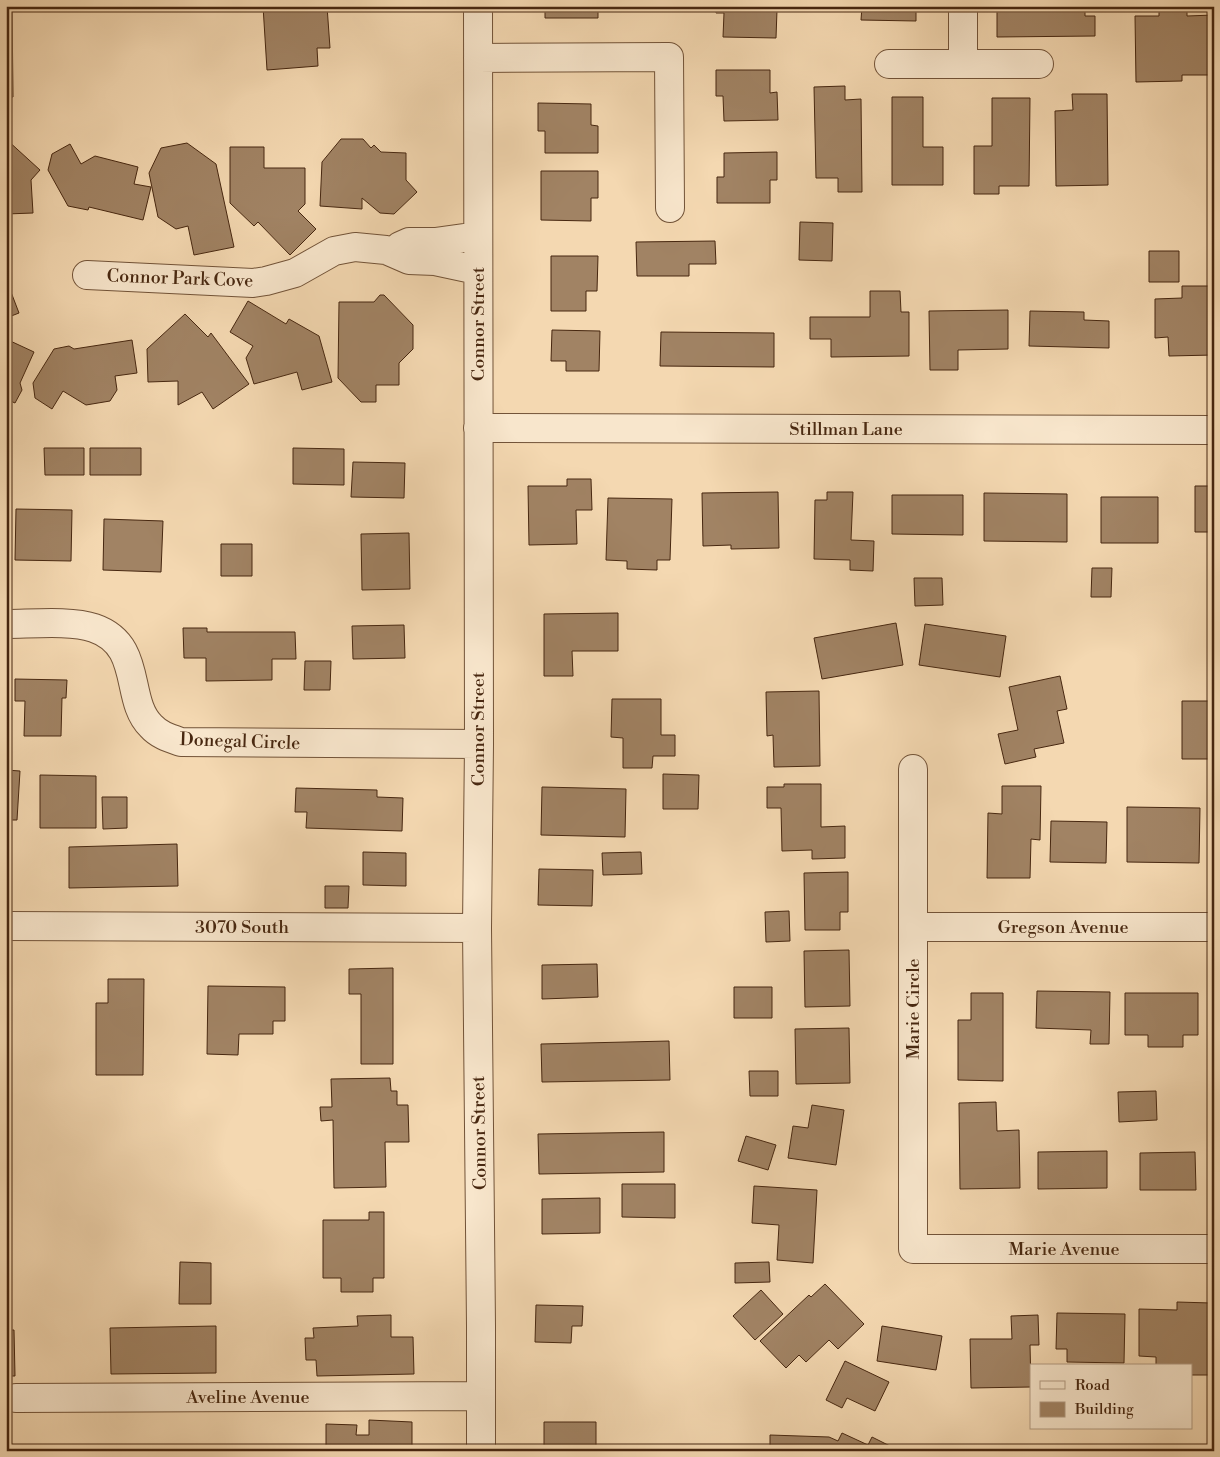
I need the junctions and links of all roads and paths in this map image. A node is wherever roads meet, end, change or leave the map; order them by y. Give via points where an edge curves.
1 (478, 6) edge
2 (963, 6) edge
3 (478, 58) junction
4 (889, 64) dead end
5 (963, 64) junction
6 (1039, 64) dead end
7 (670, 208) dead end
8 (478, 236) junction
9 (386, 250) junction
10 (477, 270) junction
11 (87, 275) dead end
12 (478, 428) junction
13 (1214, 430) edge
14 (6, 624) edge
15 (479, 744) junction
16 (913, 769) dead end
17 (6, 926) edge
18 (913, 926) junction
19 (1214, 927) edge
20 (477, 928) junction
21 (913, 1249) joint
22 (1214, 1249) edge
23 (481, 1396) junction
24 (16, 1398) dead end
25 (481, 1451) edge

1 - 3 street, Connor Street
2 - 5 street
3 - 7 street via 669,57
3 - 8 street, Connor Street
4 - 5 street
5 - 6 street
8 - 9 street, Connor Park Cove via 409,242
8 - 10 street, Connor Street
9 - 10 street, Connor Park Cove via 409,260 435,261
9 - 11 street, Connor Park Cove via 346,248 334,251 295,273 253,283
10 - 12 street, Connor Street
12 - 13 street, Stillman Lane
12 - 15 street, Connor Street
14 - 15 street, Donegal Circle via 75,625 95,628 109,636 120,647 130,667 144,718 160,734 181,742
15 - 20 street, Connor Street
16 - 18 street, Marie Circle
17 - 20 street, 3070 South
18 - 19 street, Gregson Avenue
18 - 21 street, Marie Circle
20 - 23 street, Connor Street
21 - 22 street, Marie Avenue
23 - 24 street, Aveline Avenue
23 - 25 street, Connor Street

